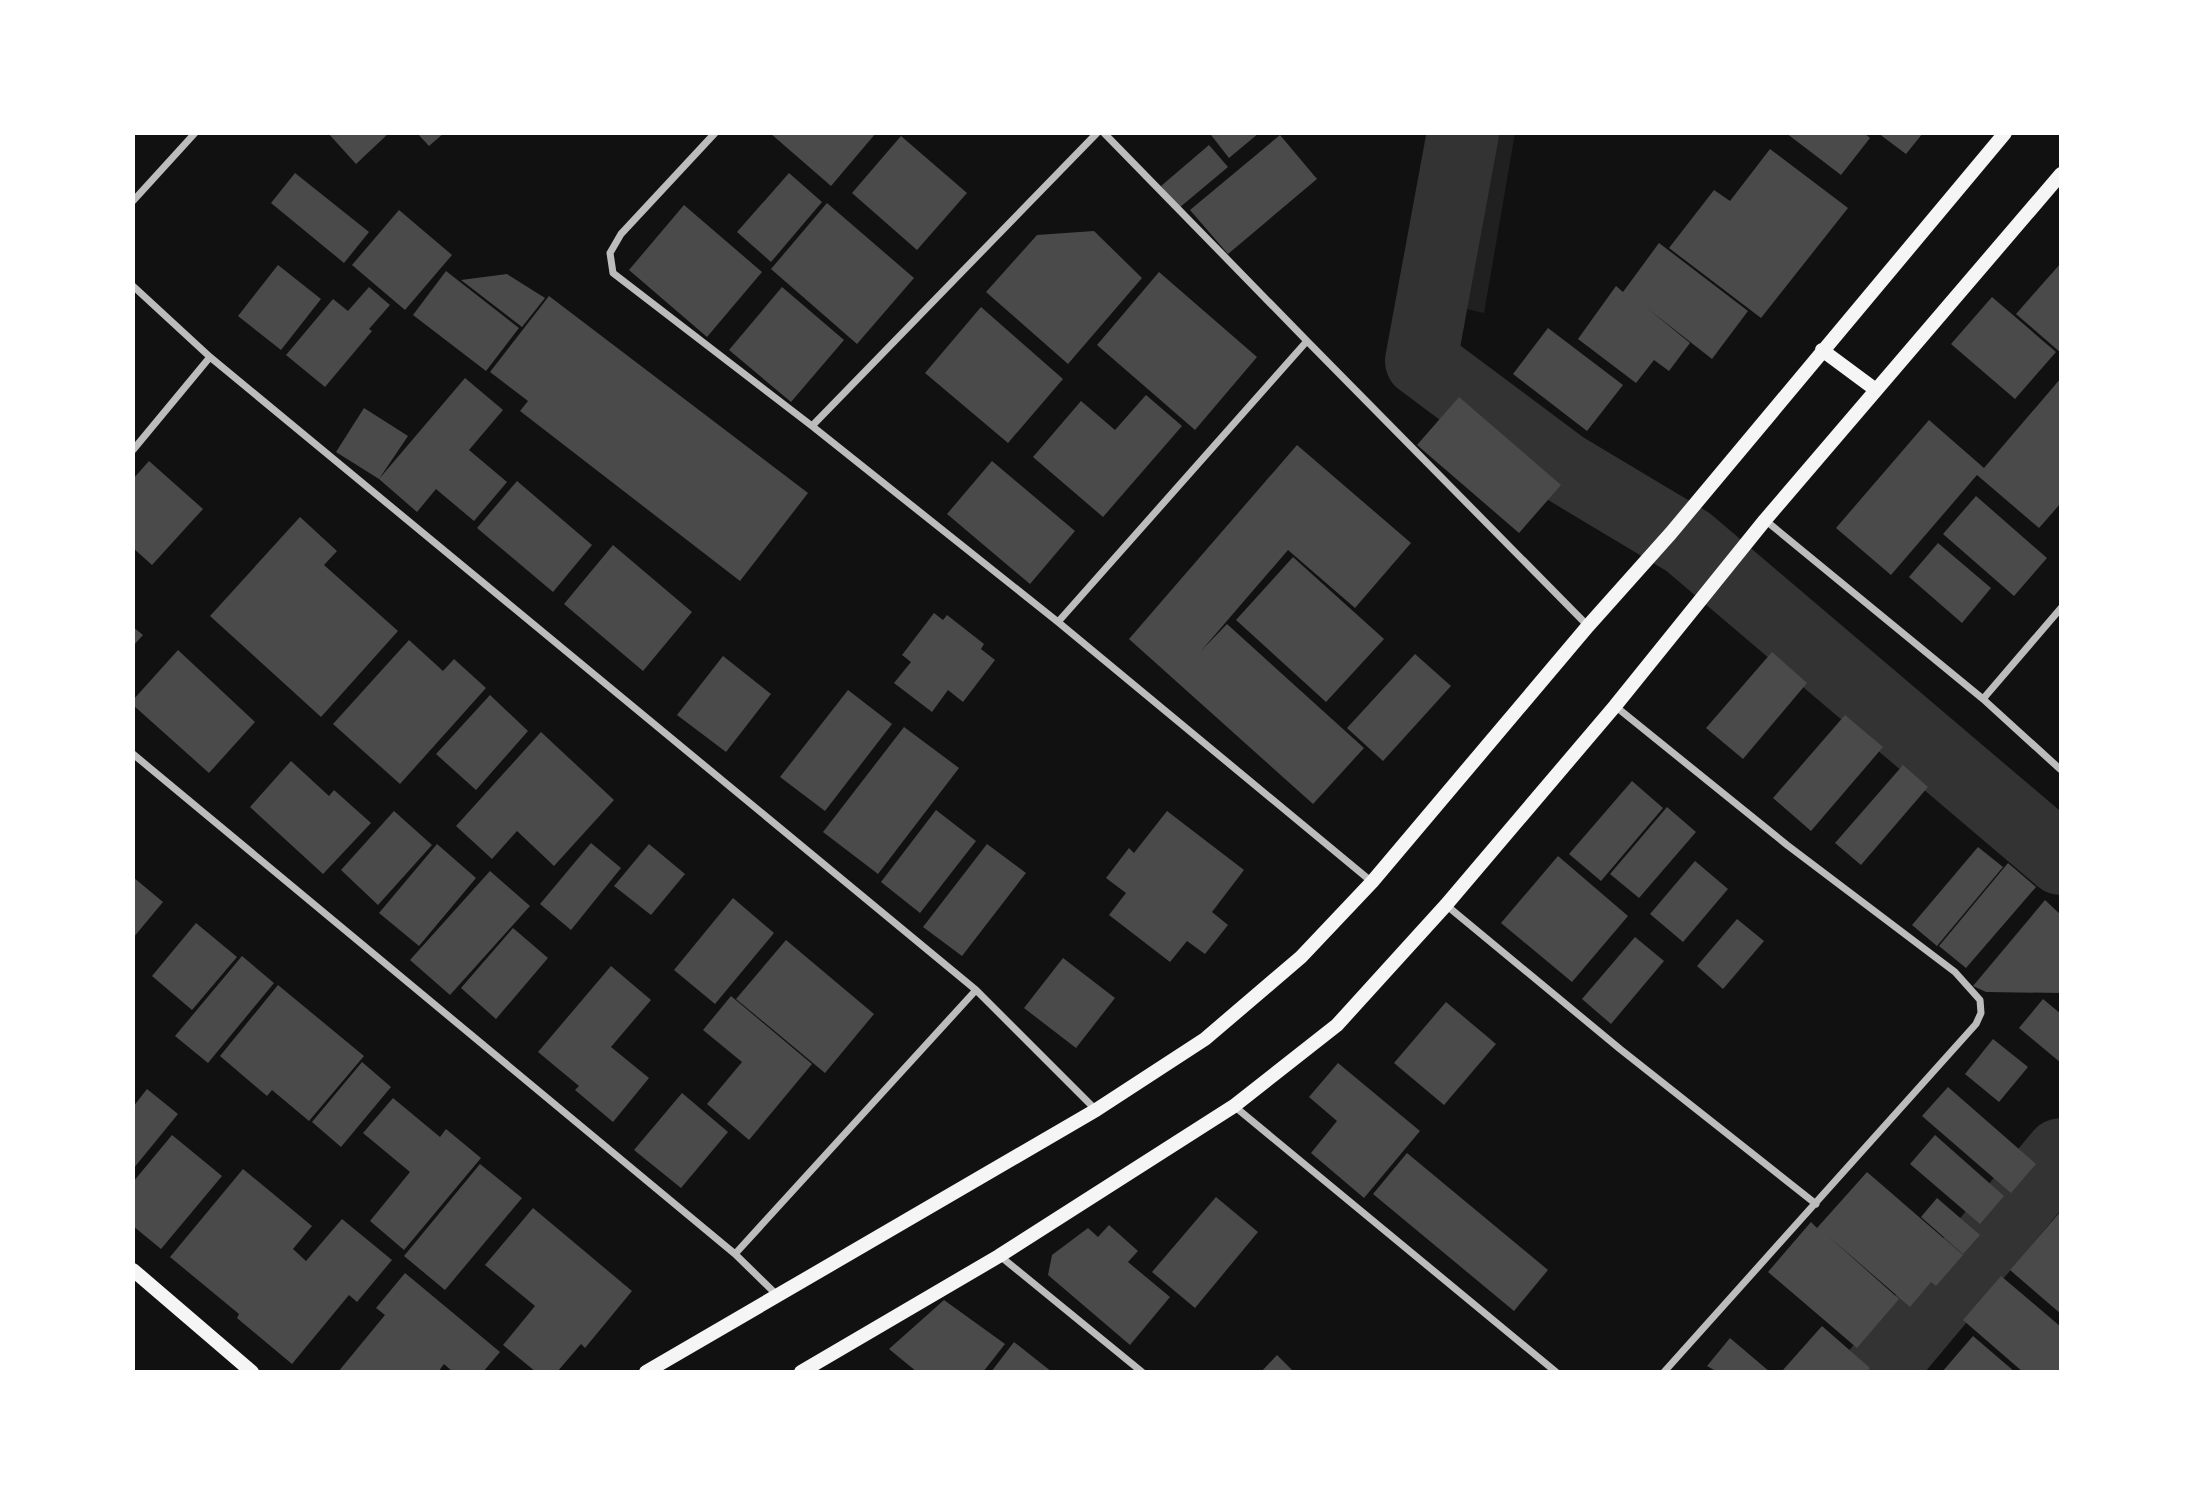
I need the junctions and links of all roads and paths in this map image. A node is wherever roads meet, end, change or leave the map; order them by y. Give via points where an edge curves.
1 (195, 133) edge
2 (715, 133) edge
3 (1097, 133) edge
4 (1104, 133) edge
5 (2005, 133) edge
6 (2061, 174) edge
7 (133, 201) edge
8 (133, 286) edge
9 (1307, 341) junction
10 (1822, 350) junction
11 (210, 357) junction
12 (1876, 390) junction
13 (812, 426) junction
14 (133, 450) edge
15 (1765, 520) junction
16 (2061, 608) edge
17 (1058, 622) junction
18 (1588, 626) junction
19 (1983, 699) junction
20 (1615, 706) junction
21 (133, 754) edge
22 (2061, 770) edge
23 (1372, 882) junction
24 (1446, 905) junction
25 (976, 990) junction
26 (1234, 1106) junction
27 (1096, 1110) junction
28 (1816, 1204) junction
29 (735, 1254) junction
30 (999, 1256) junction
31 (133, 1269) edge
32 (778, 1296) junction
33 (252, 1372) edge
34 (646, 1372) edge
35 (801, 1372) edge
36 (1142, 1372) edge
37 (1556, 1372) edge
38 (1664, 1372) edge

1 - 7 street
2 - 13 street via 621,234 610,253 613,273
3 - 13 street
4 - 9 street
5 - 10 main road
6 - 12 main road
8 - 11 street
9 - 17 street
9 - 18 street
10 - 12 main road
10 - 18 main road
11 - 14 street
11 - 25 street
12 - 15 main road
13 - 17 street
15 - 19 street
15 - 20 main road
16 - 19 street
17 - 23 street
18 - 23 main road
19 - 22 street
20 - 24 main road
20 - 28 street via 1955,972 1980,1000 1976,1024
21 - 29 street
23 - 27 main road via 1301,957 1205,1039
24 - 26 main road via 1337,1025
24 - 28 street
25 - 27 street
25 - 29 street
26 - 30 main road
26 - 37 street
27 - 32 main road
28 - 38 street
29 - 32 street
30 - 35 main road
30 - 36 street
31 - 33 main road
32 - 34 main road

